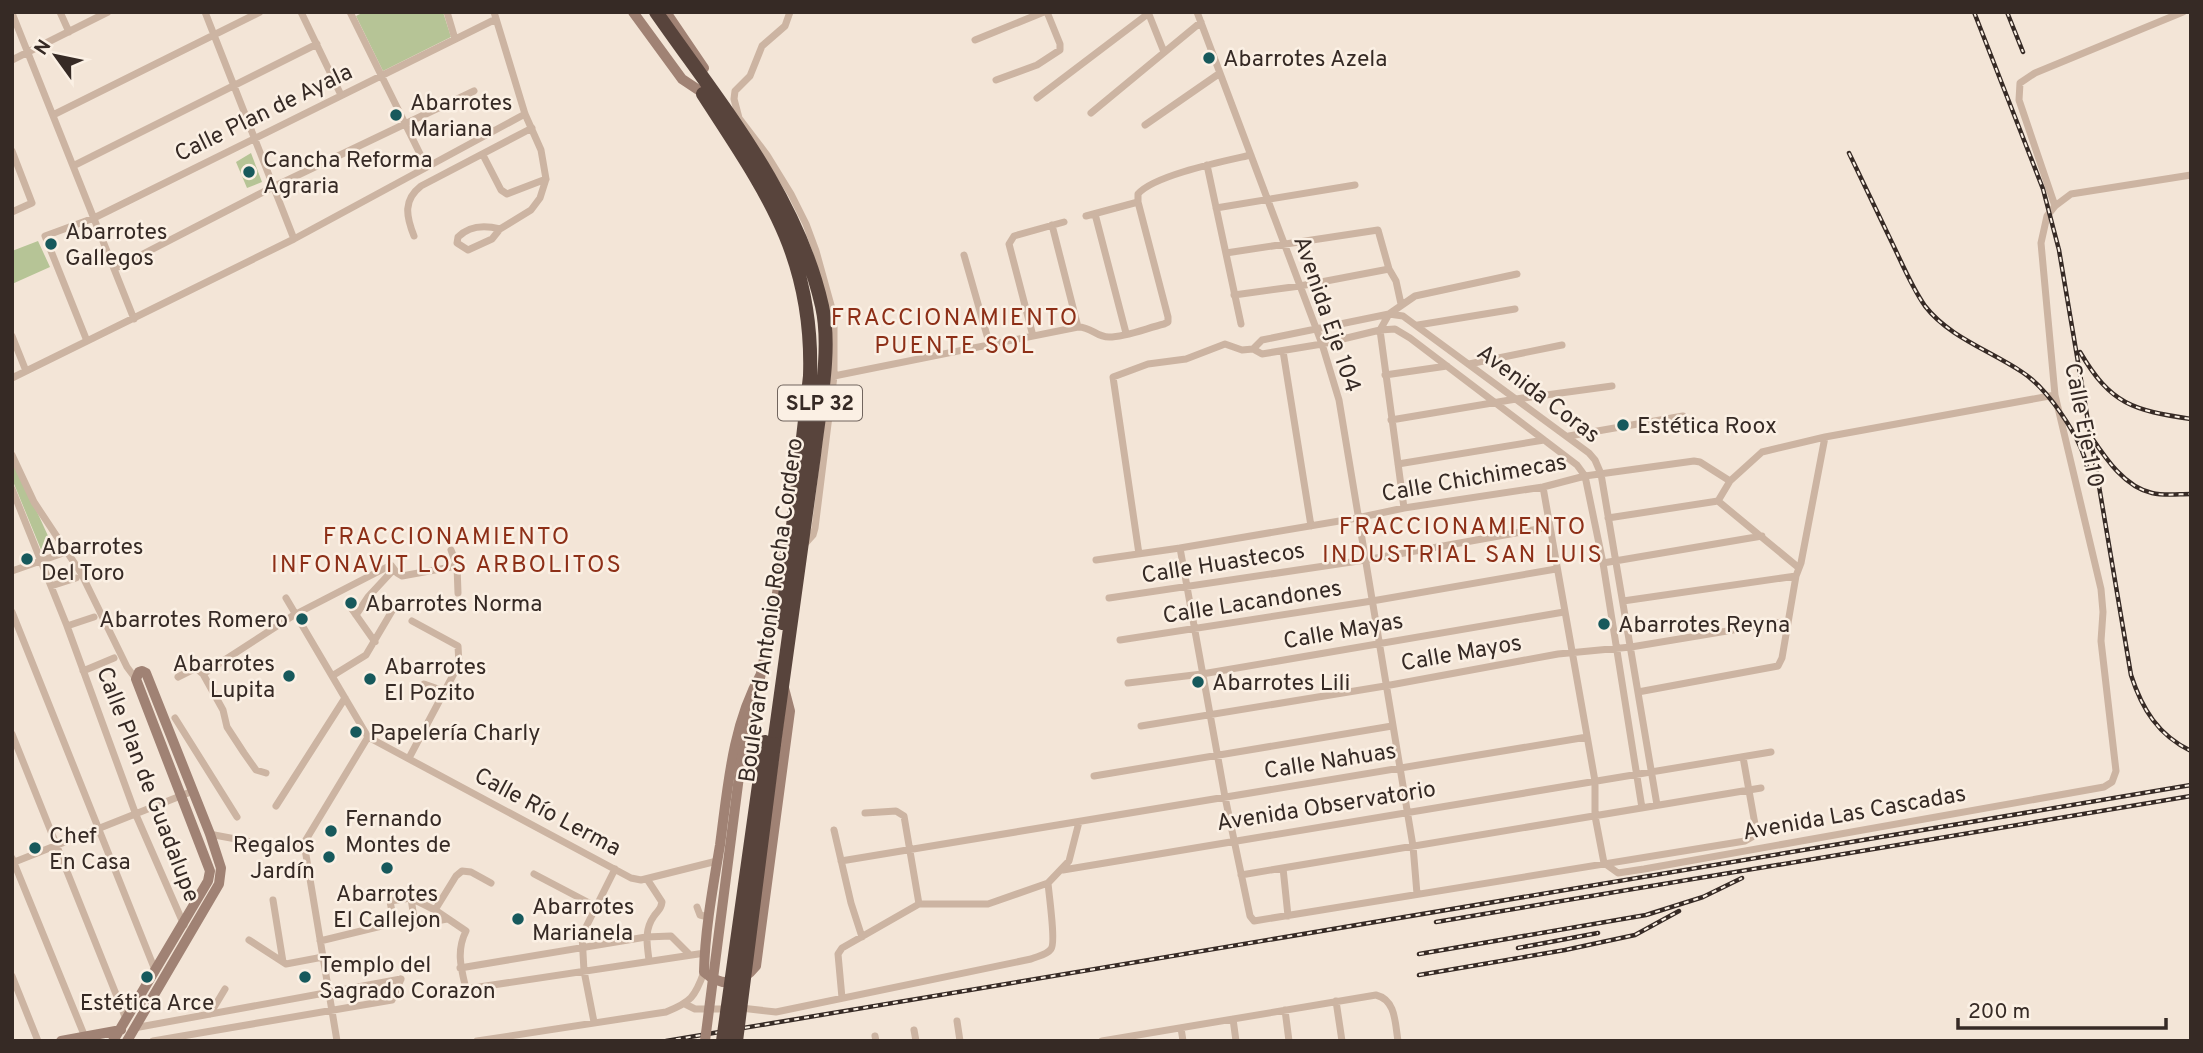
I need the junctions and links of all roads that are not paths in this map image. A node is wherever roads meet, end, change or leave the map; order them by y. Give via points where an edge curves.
1 (60, 12) edge
2 (108, 12) edge
3 (205, 12) edge
4 (260, 12) edge
5 (301, 12) edge
6 (350, 12) edge
7 (447, 12) edge
8 (633, 12) edge
9 (645, 12) edge
10 (656, 12) edge
11 (667, 12) edge
12 (790, 12) edge
13 (1046, 12) edge
14 (1197, 12) edge
15 (2183, 12) edge
16 (12, 13) edge
17 (1149, 13) edge
18 (495, 16) edge
19 (1201, 22) junction
20 (68, 32) junction
21 (214, 35) junction
22 (455, 39) junction
23 (670, 39) junction
24 (975, 40) dead end
25 (317, 44) junction
26 (28, 52) junction
27 (1164, 52) junction
28 (12, 60) edge
29 (1220, 73) junction
30 (381, 75) junction
31 (996, 80) dead end
32 (233, 85) junction
33 (474, 91) dead end
34 (706, 91) junction
35 (341, 95) junction
36 (1037, 98) dead end
37 (1091, 113) dead end
38 (525, 114) junction
39 (53, 115) junction
40 (736, 120) junction
41 (405, 124) junction
42 (1145, 125) dead end
43 (532, 128) junction
44 (254, 138) junction
45 (12, 151) edge
46 (483, 155) junction
47 (1251, 155) junction
48 (1207, 164) junction
49 (73, 166) junction
50 (426, 166) junction
51 (2191, 175) edge
52 (545, 179) junction
53 (1355, 185) dead end
54 (273, 187) junction
55 (1267, 198) junction
56 (1138, 202) junction
57 (2055, 206) junction
58 (1216, 208) junction
59 (12, 212) edge
60 (94, 218) junction
61 (1064, 222) dead end
62 (1052, 225) junction
63 (500, 229) junction
64 (414, 236) dead end
65 (294, 239) junction
66 (1285, 245) junction
67 (1226, 253) junction
68 (964, 255) dead end
69 (114, 269) junction
70 (1389, 269) junction
71 (1517, 274) dead end
72 (1300, 286) junction
73 (1234, 295) junction
74 (1401, 303) junction
75 (1515, 309) dead end
76 (1389, 314) junction
77 (134, 319) junction
78 (1241, 324) dead end
79 (1418, 325) junction
80 (1078, 327) junction
81 (1317, 330) junction
82 (1380, 330) junction
83 (1126, 333) junction
84 (12, 336) edge
85 (1033, 336) junction
86 (87, 341) junction
87 (1322, 344) junction
88 (1562, 345) dead end
89 (990, 346) junction
90 (1253, 349) junction
91 (1283, 351) junction
92 (1469, 364) junction
93 (1447, 366) junction
94 (26, 371) junction
95 (1385, 375) junction
96 (834, 376) junction
97 (12, 378) edge
98 (1612, 386) dead end
99 (2055, 395) junction
100 (1516, 398) junction
101 (1496, 402) junction
102 (1683, 416) dead end
103 (1391, 420) junction
104 (1569, 436) junction
105 (1825, 437) junction
106 (1544, 440) junction
107 (12, 455) edge
108 (1398, 464) junction
109 (1601, 474) junction
110 (1585, 476) junction
111 (798, 479) junction
112 (1730, 481) junction
113 (1543, 487) junction
114 (12, 489) edge
115 (1718, 501) junction
116 (1404, 508) junction
117 (1357, 518) junction
118 (1608, 518) junction
119 (1311, 526) junction
120 (1549, 527) junction
121 (1762, 536) junction
122 (802, 547) junction
123 (1180, 548) junction
124 (451, 550) dead end
125 (66, 552) junction
126 (1139, 554) junction
127 (40, 560) junction
128 (1097, 560) dead end
129 (1365, 560) junction
130 (1615, 561) junction
131 (1603, 563) junction
132 (457, 566) junction
133 (394, 569) junction
134 (1556, 569) junction
135 (12, 571) edge
136 (1797, 572) junction
137 (76, 578) dead end
138 (51, 586) junction
139 (1186, 587) junction
140 (458, 593) dead end
141 (286, 598) dead end
142 (1109, 598) dead end
143 (1372, 601) junction
144 (1623, 601) junction
145 (349, 605) dead end
146 (393, 611) dead end
147 (1564, 612) junction
148 (294, 615) junction
149 (356, 615) junction
150 (13, 617) edge
151 (94, 617) dead end
152 (412, 621) dead end
153 (1788, 621) junction
154 (67, 626) junction
155 (1194, 629) junction
156 (1119, 640) dead end
157 (375, 642) junction
158 (1379, 643) junction
159 (1615, 647) junction
160 (1630, 647) junction
161 (1572, 652) junction
162 (114, 658) dead end
163 (83, 671) junction
164 (203, 674) junction
165 (761, 674) junction
166 (1202, 674) junction
167 (332, 676) junction
168 (178, 677) dead end
169 (135, 679) junction
170 (1128, 682) dead end
171 (424, 684) dead end
172 (782, 684) junction
173 (1385, 685) junction
174 (444, 691) junction
175 (1639, 692) junction
176 (345, 698) junction
177 (1210, 715) junction
178 (174, 718) dead end
179 (1141, 726) dead end
180 (1392, 726) junction
181 (12, 734) edge
182 (368, 737) junction
183 (1587, 737) junction
184 (770, 743) junction
185 (194, 749) junction
186 (1771, 752) dead end
187 (1217, 755) junction
188 (1743, 757) junction
189 (179, 758) junction
190 (409, 758) junction
191 (1399, 768) junction
192 (1652, 772) junction
193 (266, 773) dead end
194 (1636, 775) junction
195 (1094, 776) dead end
196 (1595, 781) junction
197 (2112, 782) joint
198 (1761, 788) dead end
199 (1749, 790) junction
200 (187, 793) junction
201 (1225, 797) junction
202 (1657, 805) junction
203 (276, 806) dead end
204 (1642, 808) junction
205 (1407, 813) junction
206 (136, 814) junction
207 (865, 814) dead end
208 (1595, 816) junction
209 (237, 817) dead end
210 (1079, 822) junction
211 (98, 830) junction
212 (835, 830) dead end
213 (210, 834) junction
214 (199, 839) junction
215 (1234, 841) junction
216 (304, 844) junction
217 (57, 846) junction
218 (1413, 846) junction
219 (910, 851) junction
220 (13, 861) edge
221 (717, 861) junction
222 (841, 861) junction
223 (1604, 863) junction
224 (1283, 868) junction
225 (615, 869) junction
226 (1063, 870) junction
227 (534, 874) dead end
228 (1241, 875) junction
229 (647, 879) junction
230 (491, 883) dead end
231 (1048, 883) junction
232 (1417, 894) junction
233 (411, 898) junction
234 (273, 900) dead end
235 (919, 904) junction
236 (596, 906) junction
237 (697, 907) dead end
238 (435, 909) junction
239 (1289, 916) junction
240 (708, 917) junction
241 (447, 919) junction
242 (183, 923) junction
243 (188, 937) junction
244 (646, 937) junction
245 (862, 937) junction
246 (249, 940) dead end
247 (320, 941) junction
248 (582, 946) junction
249 (705, 953) junction
250 (690, 955) junction
251 (323, 957) junction
252 (649, 960) junction
253 (283, 962) junction
254 (460, 968) junction
255 (155, 970) junction
256 (584, 971) junction
257 (704, 972) junction
258 (12, 976) edge
259 (226, 989) dead end
260 (329, 993) junction
261 (842, 998) junction
262 (1336, 1001) junction
263 (685, 1004) junction
264 (332, 1009) junction
265 (1284, 1010) junction
266 (210, 1014) junction
267 (126, 1019) junction
268 (1233, 1019) junction
269 (957, 1021) dead end
270 (594, 1022) junction
271 (134, 1028) junction
272 (1181, 1028) junction
273 (119, 1030) junction
274 (914, 1030) dead end
275 (85, 1037) junction
276 (1130, 1038) edge
277 (38, 1041) edge
278 (61, 1041) edge
279 (113, 1041) edge
280 (127, 1041) edge
281 (153, 1041) edge
282 (337, 1041) edge
283 (477, 1041) edge
284 (705, 1041) edge
285 (723, 1041) edge
286 (736, 1041) edge
287 (916, 1041) edge
288 (960, 1041) edge
289 (1102, 1041) edge
290 (1183, 1041) edge
291 (1236, 1041) edge
292 (1289, 1041) edge
293 (1342, 1041) edge
294 (1398, 1041) edge

1 - 20 street
2 - 20 street
3 - 21 street
4 - 21 street
5 - 25 street
6 - 30 street
7 - 22 street
8 - 34 street, Boulevard Antonio Rocha Cordero / SLP 32 via 682,79
9 - 23 highway, Boulevard Antonio Rocha Cordero / SLP 32
10 - 23 highway, Boulevard Antonio Rocha Cordero / SLP 32
11 - 34 street, Boulevard Antonio Rocha Cordero / SLP 32 via 703,66
12 - 40 street via 785,26 762,47 750,76 735,91
13 - 24 street
13 - 31 street via 1060,50 1037,65
14 - 19 street, Avenida Eje 104
15 - 57 street via 2020,83 2019,100
16 - 26 street
17 - 27 street
17 - 36 street
18 - 22 street, Calle Plan de Ayala
18 - 38 street
19 - 27 street
19 - 29 street, Avenida Eje 104
20 - 26 street
21 - 32 street
21 - 39 street
22 - 30 street, Calle Plan de Ayala
23 - 34 highway, Boulevard Antonio Rocha Cordero / SLP 32
25 - 32 street
25 - 35 street
26 - 28 street
26 - 39 street
27 - 37 street
29 - 42 street
29 - 47 street, Avenida Eje 104
30 - 35 street, Calle Plan de Ayala
30 - 41 street
32 - 44 street
32 - 49 street
33 - 41 street
34 - 40 highway, Boulevard Antonio Rocha Cordero / SLP 32
34 - 111 highway, Boulevard Antonio Rocha Cordero / SLP 32 via 765,191 802,282 811,341
35 - 44 street, Calle Plan de Ayala
38 - 43 street
38 - 50 street
39 - 49 street
40 - 96 street via 791,194 816,251 834,316
40 - 122 highway, Boulevard Antonio Rocha Cordero / SLP 32 via 799,233 823,309 824,376
41 - 50 street
41 - 54 street
43 - 46 street
43 - 52 street
44 - 54 street
44 - 60 street, Calle Plan de Ayala
45 - 59 street via 32,204
46 - 52 street via 507,194
46 - 64 street via 413,192 407,205
47 - 48 street
47 - 55 street, Avenida Eje 104
48 - 56 street via 1154,183 1141,191
48 - 58 street
49 - 60 street
50 - 65 street
51 - 57 street via 2071,194
52 - 63 street via 531,210
53 - 55 street
54 - 65 street
54 - 69 street
55 - 58 street
55 - 66 street, Avenida Eje 104
56 - 83 street via 1168,322
56 - 83 street via 1090,215
57 - 99 street, Calle Eje 110 via 2043,224 2041,243
58 - 67 street
60 - 69 street
60 - 86 street, Calle Plan de Ayala via 45,236
61 - 62 street
62 - 80 street
62 - 85 street via 1014,236 1009,244
63 - 63 street via 492,239 468,250 457,243 468,230 487,225
65 - 77 street
66 - 67 street
66 - 70 street via 1378,230
66 - 72 street, Avenida Eje 104
67 - 73 street
68 - 89 street
69 - 77 street
70 - 72 street
70 - 74 street
71 - 74 street
72 - 73 street
72 - 81 street, Avenida Eje 104
73 - 78 street
74 - 76 street
75 - 79 street
76 - 79 street, Avenida Coras
76 - 81 street
76 - 82 street
77 - 86 street
79 - 92 street, Avenida Coras
80 - 83 street via 1109,337
80 - 85 street
81 - 87 street, Avenida Eje 104
81 - 90 street via 1262,340
82 - 87 street
82 - 93 street, Avenida Coras via 1395,329
82 - 95 street
84 - 94 street
85 - 89 street
86 - 94 street
87 - 91 street
87 - 117 street, Avenida Eje 104 via 1339,400
88 - 92 street
89 - 96 street
90 - 91 street via 1262,354
90 - 126 street via 1225,344 1113,377
91 - 119 street
92 - 100 street, Avenida Coras
93 - 95 street
93 - 101 street, Avenida Coras
94 - 97 street
95 - 103 street
96 - 122 street via 815,528
98 - 100 street
99 - 105 street
99 - 197 street, Calle Eje 110 via 2101,589 2101,641 2116,771
100 - 101 street
100 - 104 street, Avenida Coras
101 - 103 street
101 - 106 street, Avenida Coras
102 - 104 street
103 - 108 street
104 - 109 street, Avenida Coras via 1595,460
105 - 112 street via 1762,452
105 - 136 street
106 - 108 street
106 - 110 street, Avenida Coras
107 - 125 street via 34,502
108 - 116 street
109 - 110 street, Calle Chichimecas
109 - 112 street, Calle Chichimecas via 1694,461
109 - 118 street, Avenida Coras
110 - 113 street, Calle Chichimecas
110 - 131 street, Avenida Coras
111 - 165 street via 791,492
111 - 184 highway, Boulevard Antonio Rocha Cordero / SLP 32
112 - 115 street
113 - 116 street, Calle Chichimecas
113 - 120 street
114 - 127 street, Calle Plan de Guadalupe
115 - 118 street
115 - 121 street
116 - 117 street, Calle Chichimecas
117 - 119 street, Calle Chichimecas
117 - 129 street, Avenida Eje 104
118 - 130 street, Avenida Coras
119 - 123 street, Calle Chichimecas
120 - 129 street, Calle Huastecos
120 - 134 street
121 - 130 street
121 - 136 street
122 - 172 highway, Boulevard Antonio Rocha Cordero / SLP 32
123 - 126 street, Calle Chichimecas
123 - 139 street
124 - 132 street
125 - 127 street
125 - 169 street
126 - 128 street, Calle Chichimecas
127 - 135 street
127 - 138 street, Calle Plan de Guadalupe
129 - 139 street, Calle Huastecos
129 - 143 street, Avenida Eje 104
130 - 131 street
130 - 144 street, Avenida Coras
131 - 159 street, Avenida Coras
132 - 133 street via 402,576
132 - 140 street
133 - 148 street via 391,565
133 - 149 street
134 - 143 street, Calle Lacandones
134 - 147 street
136 - 144 street
136 - 153 street
137 - 138 street
138 - 154 street, Calle Plan de Guadalupe
139 - 142 street, Calle Huastecos
139 - 155 street
141 - 148 street
143 - 155 street, Calle Lacandones
143 - 158 street, Avenida Eje 104
144 - 160 street, Avenida Coras
145 - 149 street
146 - 157 street
147 - 158 street, Calle Mayas
147 - 161 street
148 - 164 street
148 - 167 street
149 - 157 street
150 - 211 street
151 - 154 street
152 - 174 street via 458,646 458,664
153 - 160 street, Calle Mayos
153 - 175 street via 1778,666
154 - 163 street, Calle Plan de Guadalupe
155 - 156 street, Calle Lacandones
155 - 166 street
157 - 167 street via 366,655
158 - 166 street, Calle Mayas
158 - 173 street, Avenida Eje 104
159 - 160 street, Calle Mayos
159 - 161 street, Calle Mayos
159 - 194 street, Avenida Coras
160 - 175 street, Avenida Coras
161 - 173 street, Calle Mayos
161 - 183 street
162 - 163 street
163 - 206 street, Calle Plan de Guadalupe
164 - 168 street via 197,668
164 - 193 street via 244,753 256,770
165 - 221 street via 739,724
165 - 284 street, bridge via 741,761
166 - 170 street, Calle Mayas
166 - 177 street
167 - 176 street
169 - 189 street via 139,672 146,673
169 - 200 street
171 - 174 street
172 - 184 highway, Boulevard Antonio Rocha Cordero / SLP 32
172 - 257 street via 790,711 755,966 731,983
173 - 177 street, Calle Mayos
173 - 180 street, Avenida Eje 104
174 - 190 street
175 - 192 street, Avenida Coras
176 - 182 street
176 - 203 street
177 - 179 street, Calle Mayos
177 - 187 street
178 - 185 street
180 - 187 street
180 - 191 street, Avenida Eje 104
181 - 217 street
182 - 190 street, Calle Río Lerma
182 - 216 street
183 - 191 street, Calle Nahuas
183 - 196 street
184 - 285 highway, Boulevard Antonio Rocha Cordero / SLP 32, bridge
184 - 286 highway, Boulevard Antonio Rocha Cordero / SLP 32, bridge
185 - 189 street
185 - 209 street
186 - 188 street, Avenida Observatorio
187 - 195 street
187 - 201 street
188 - 192 street, Avenida Observatorio
188 - 199 street
189 - 200 street
190 - 225 street, Calle Río Lerma
191 - 201 street, Calle Nahuas
191 - 205 street, Avenida Eje 104
192 - 194 street, Avenida Observatorio
192 - 202 street, Avenida Coras
194 - 196 street, Avenida Observatorio
194 - 204 street, Avenida Coras
196 - 205 street, Avenida Observatorio
196 - 208 street
197 - 223 street, Avenida Las Cascadas via 1644,869 1618,873
198 - 199 street
199 - 202 street
199 - 223 street via 1756,830 1745,841
200 - 206 street
200 - 213 street
200 - 214 street
201 - 210 street, Calle Nahuas
201 - 215 street
202 - 204 street
204 - 208 street
205 - 215 street, Avenida Observatorio
205 - 218 street, Avenida Eje 104
206 - 211 street
206 - 242 street, Calle Plan de Guadalupe
207 - 219 street via 900,812
208 - 218 street
208 - 223 street
210 - 219 street, Calle Nahuas
210 - 226 street via 1073,852
211 - 217 street
211 - 255 street
212 - 222 street
213 - 214 street
213 - 216 street via 289,849
213 - 243 street via 221,868 219,884
214 - 242 street via 210,872
215 - 226 street, Avenida Observatorio
215 - 228 street
216 - 247 street
217 - 220 street
217 - 267 street
218 - 224 street
218 - 232 street, Avenida Eje 104
219 - 222 street, Calle Nahuas
219 - 235 street
220 - 275 street
221 - 229 street
221 - 240 street
222 - 245 street
223 - 232 street
224 - 228 street
224 - 239 street
225 - 229 street, Calle Río Lerma via 631,878
225 - 236 street
226 - 231 street
227 - 236 street
228 - 239 street via 1254,921
229 - 244 street via 662,909
230 - 238 street via 462,871
231 - 235 street via 988,904
231 - 261 street via 1055,940 1048,953
232 - 239 street
233 - 238 street
233 - 241 street via 415,925
233 - 247 street via 390,901 394,923
234 - 253 street
235 - 245 street
236 - 248 street via 582,935
237 - 240 street via 700,915
238 - 241 street
240 - 249 street
241 - 254 street via 466,931 459,948
242 - 243 street, Calle Plan de Guadalupe
242 - 255 street
243 - 271 street
244 - 248 street
244 - 250 street via 671,936
244 - 252 street
245 - 261 street via 839,951
246 - 253 street
247 - 251 street
248 - 254 street
248 - 256 street
249 - 250 street
249 - 257 street
250 - 252 street
251 - 253 street
251 - 260 street
252 - 256 street
254 - 256 street via 466,989
255 - 267 street
256 - 270 street
257 - 263 street via 696,993
258 - 277 street
259 - 266 street
260 - 264 street
260 - 264 street via 401,979 392,1000
260 - 266 street
261 - 263 street via 776,1012 695,1009
262 - 265 street
262 - 293 street
262 - 294 street via 1376,995 1386,998
263 - 270 street via 666,1012
264 - 281 street
264 - 282 street
265 - 268 street
265 - 292 street
266 - 271 street
267 - 273 street
268 - 272 street
268 - 291 street
269 - 288 street
270 - 283 street
271 - 273 street
271 - 280 street
272 - 276 street
272 - 290 street
273 - 275 street
273 - 279 street
274 - 287 street
275 - 278 street
276 - 289 street

